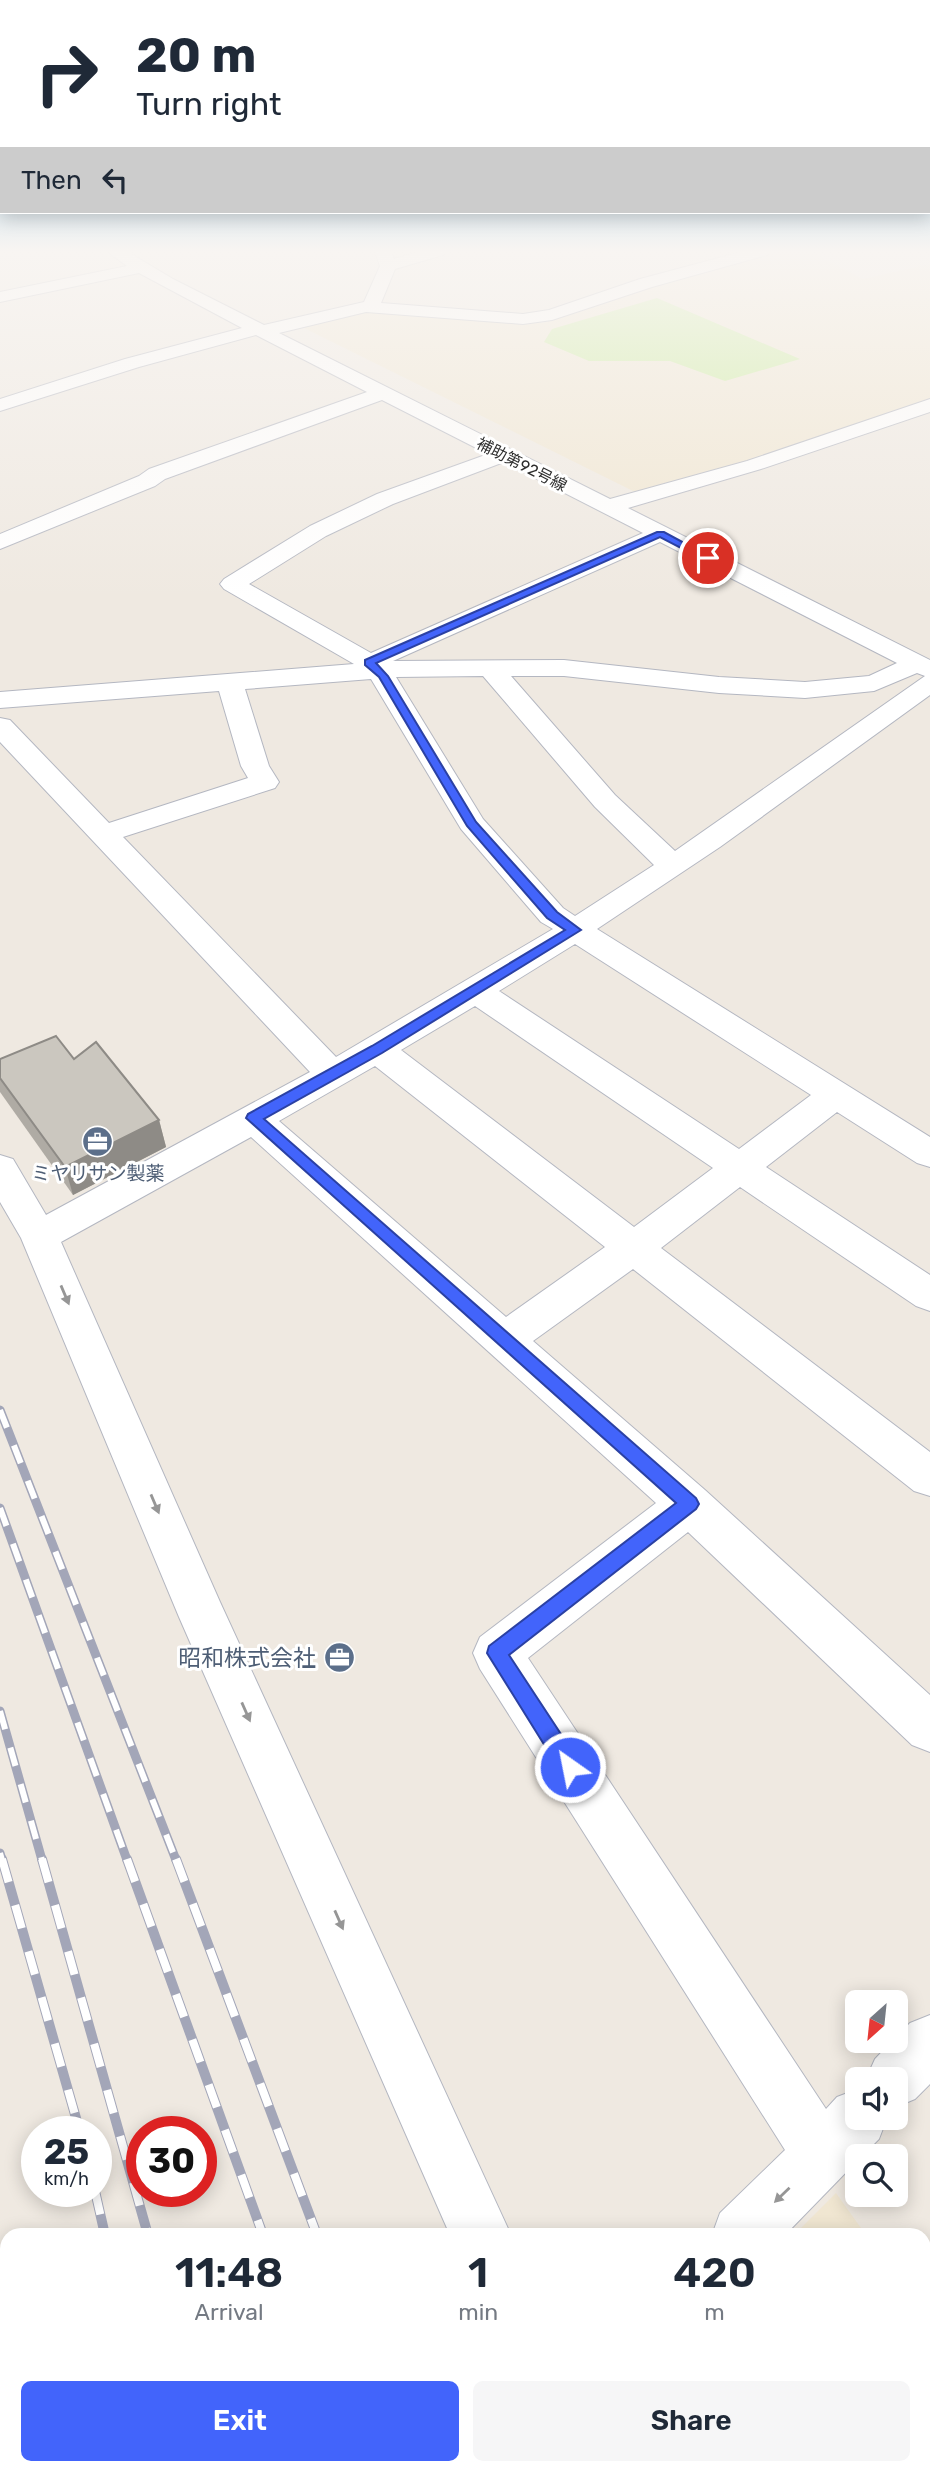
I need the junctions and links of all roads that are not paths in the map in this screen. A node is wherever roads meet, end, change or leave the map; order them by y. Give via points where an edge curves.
1 (118, 367) edge
2 (333, 367) edge
3 (382, 393) junction
4 (0, 405) edge
5 (930, 405) edge
6 (504, 455) junction
7 (607, 507) junction
8 (660, 534) junction
9 (0, 542) edge
10 (922, 664) edge
11 (366, 668) junction
12 (490, 668) junction
13 (229, 682) junction
14 (0, 700) edge
15 (0, 726) edge
16 (104, 834) junction
17 (673, 866) junction
18 (574, 930) junction
19 (474, 990) junction
20 (377, 1050) junction
21 (331, 1073) junction
22 (835, 1095) junction
23 (253, 1118) junction
24 (930, 1154) edge
25 (740, 1168) junction
26 (0, 1169) edge
27 (39, 1236) junction
28 (632, 1249) junction
29 (930, 1295) edge
30 (506, 1339) junction
31 (930, 1477) edge
32 (690, 1504) junction
33 (930, 1728) edge
34 (930, 2043) edge
35 (907, 2067) edge
36 (840, 2136) edge
37 (478, 2228) edge
38 (749, 2228) edge

1 - 4 street
2 - 3 street, 補助第92号線
3 - 6 street, 補助第92号線
3 - 9 street via 157,474
5 - 7 street via 754,465
6 - 7 street, 補助第92号線
6 - 11 street via 361,510 232,584
7 - 8 street, 補助第92号線
8 - 10 street, 補助第92号線
8 - 11 street
10 - 12 street via 874,682 805,690 564,667
10 - 17 street
11 - 12 street
11 - 13 street
11 - 18 street via 471,823 552,915
12 - 17 street via 605,801
13 - 14 street
13 - 16 street via 255,766 265,782
15 - 16 street
16 - 21 street
17 - 18 street
18 - 19 street
18 - 22 street
19 - 20 street
19 - 25 street
20 - 21 street
20 - 28 street
21 - 23 street
22 - 24 street
22 - 25 street
23 - 27 street
23 - 30 street
25 - 28 street
25 - 29 street
26 - 27 street
27 -> 37 street via 209,1630
28 - 30 street
28 - 31 street
30 - 32 street
32 - 33 street
32 - 36 street via 496,1653
34 - 35 street
36 -> 38 street

